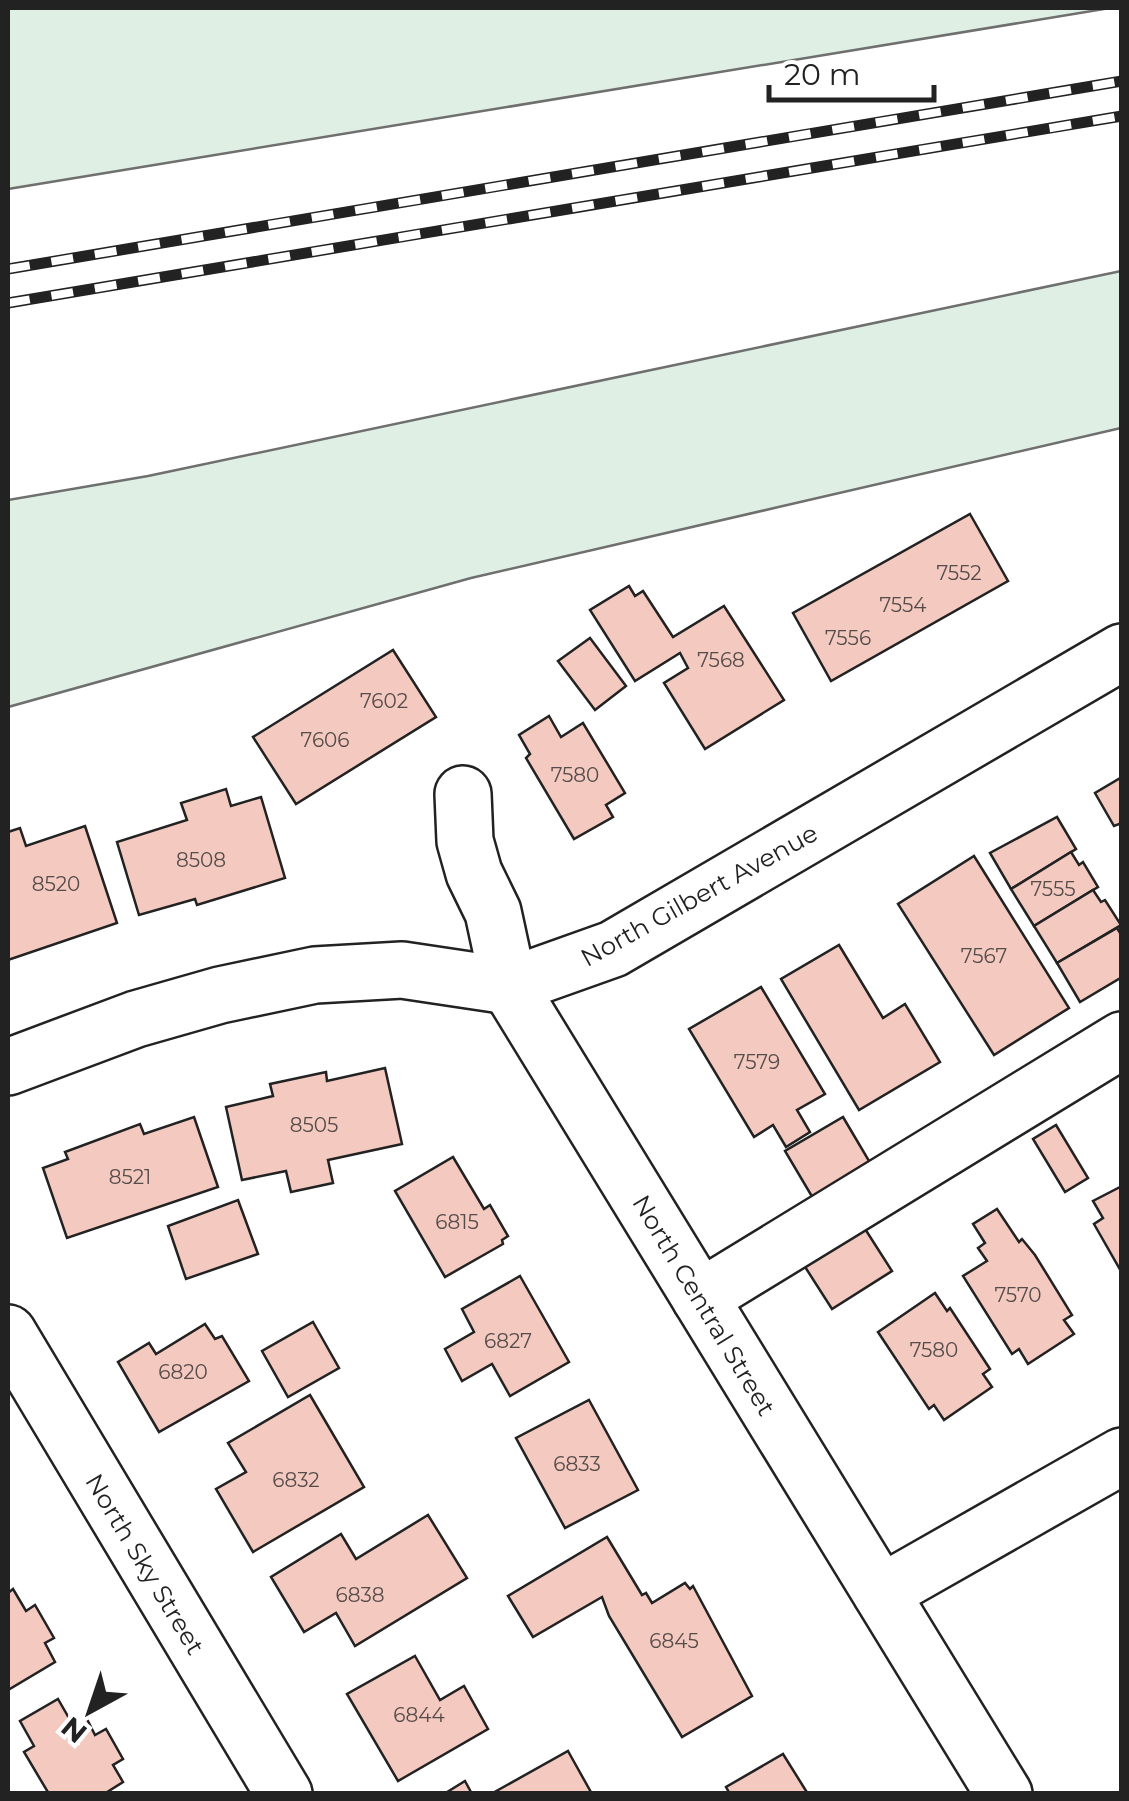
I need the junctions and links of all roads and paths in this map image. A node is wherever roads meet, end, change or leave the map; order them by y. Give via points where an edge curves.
1 (1122, 652) edge
2 (463, 794) dead end
3 (509, 986) junction
4 (1122, 1040) edge
5 (8, 1067) edge
6 (700, 1298) junction
7 (8, 1333) edge
8 (1122, 1456) edge
9 (881, 1593) junction
10 (284, 1794) edge
11 (1004, 1794) edge

1 - 3 street, North Gilbert Avenue via 613,949
2 - 3 street, North Central Street via 465,841 492,912
3 - 5 street, North Gilbert Avenue via 402,970 315,975 136,1019
3 - 6 street, North Central Street
4 - 6 street
6 - 9 street, North Central Street
7 - 10 street, North Sky Street
8 - 9 street
9 - 11 street, North Central Street

